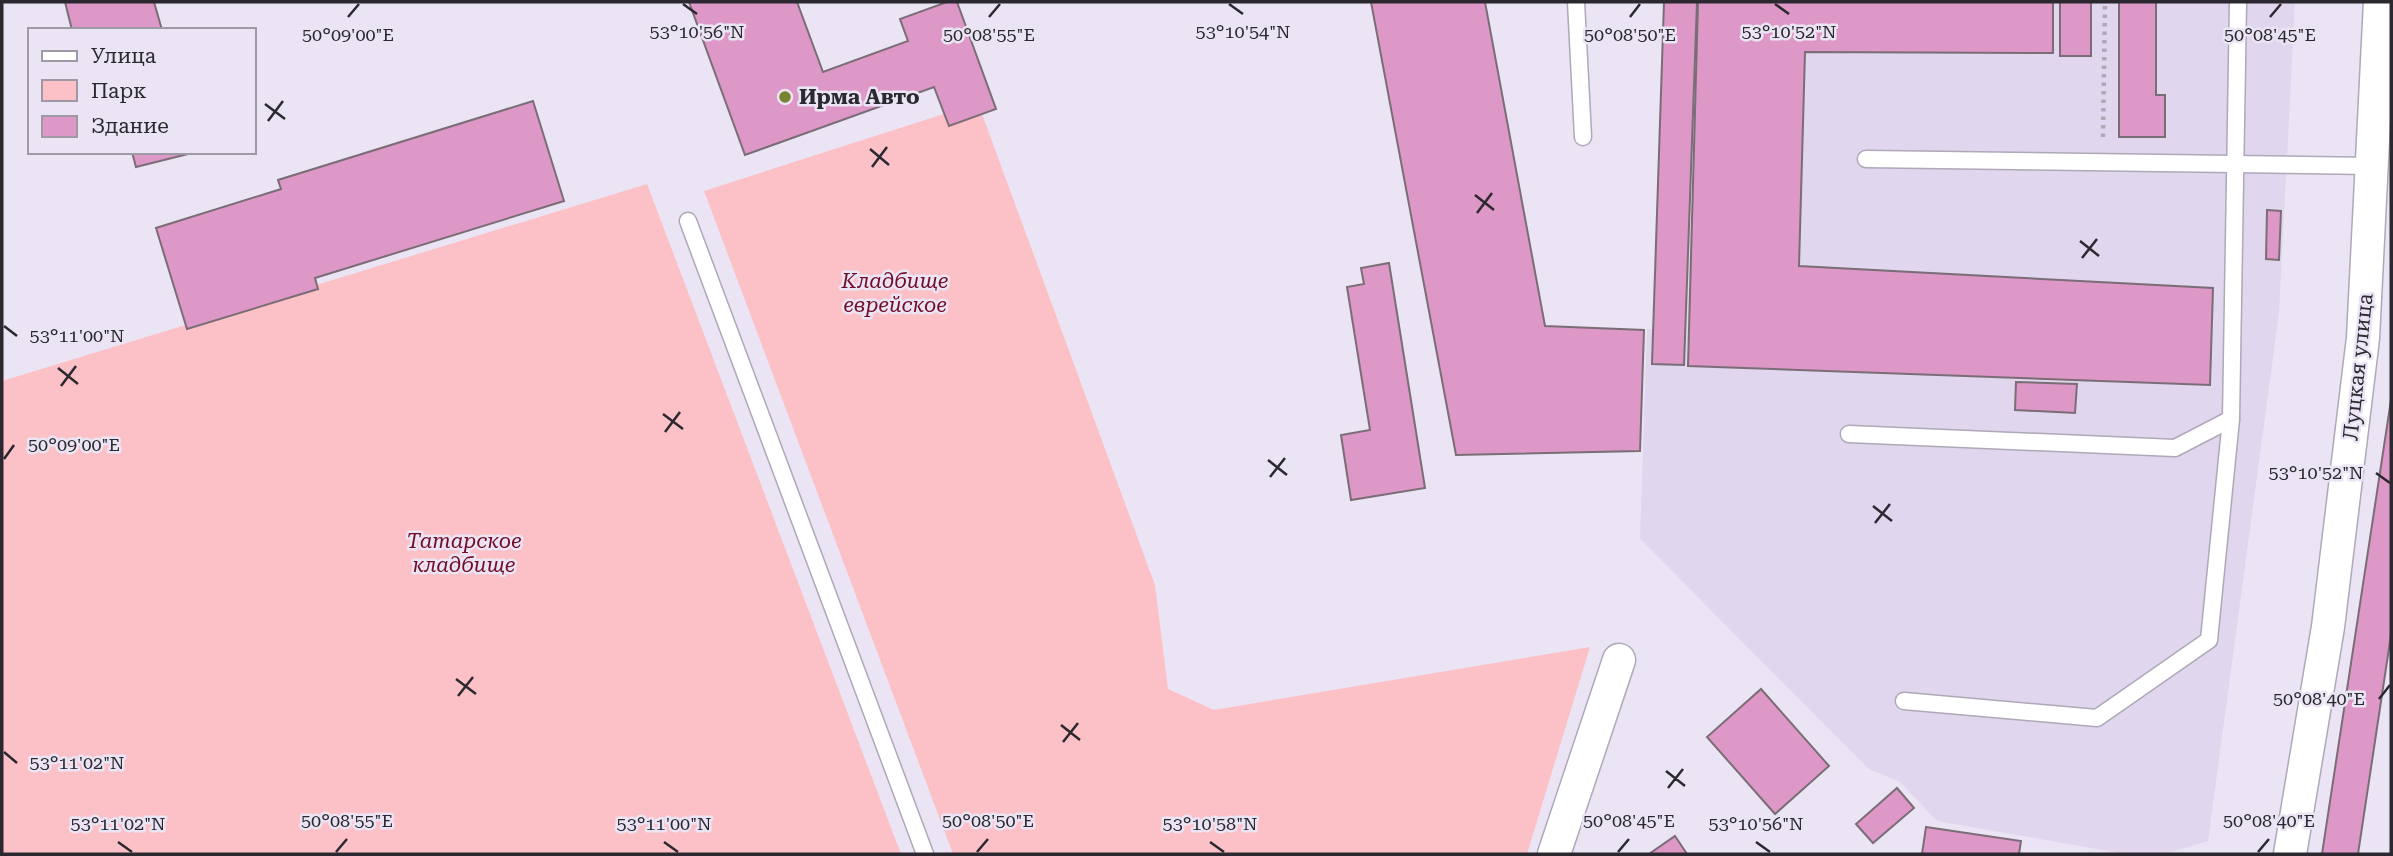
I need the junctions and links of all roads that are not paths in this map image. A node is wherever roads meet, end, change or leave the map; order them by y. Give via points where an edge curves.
1 (1576, 2) edge
2 (2238, 2) edge
3 (2380, 2) edge
4 (1583, 137) dead end
5 (1866, 159) dead end
6 (2236, 164) junction
7 (2373, 166) junction
8 (688, 221) dead end
9 (2231, 419) junction
10 (1849, 434) dead end
11 (1619, 660) dead end
12 (1904, 701) dead end
13 (925, 854) edge
14 (1553, 854) edge
15 (2290, 854) edge

1 - 4 lane
2 - 6 lane
3 - 7 street, Луцкая улица
5 - 6 lane
6 - 7 lane
6 - 9 lane
7 - 15 street, Луцкая улица via 2360,366 2328,627
8 - 13 lane
9 - 10 lane via 2175,448
9 - 12 lane via 2209,639 2097,718
11 - 14 street

